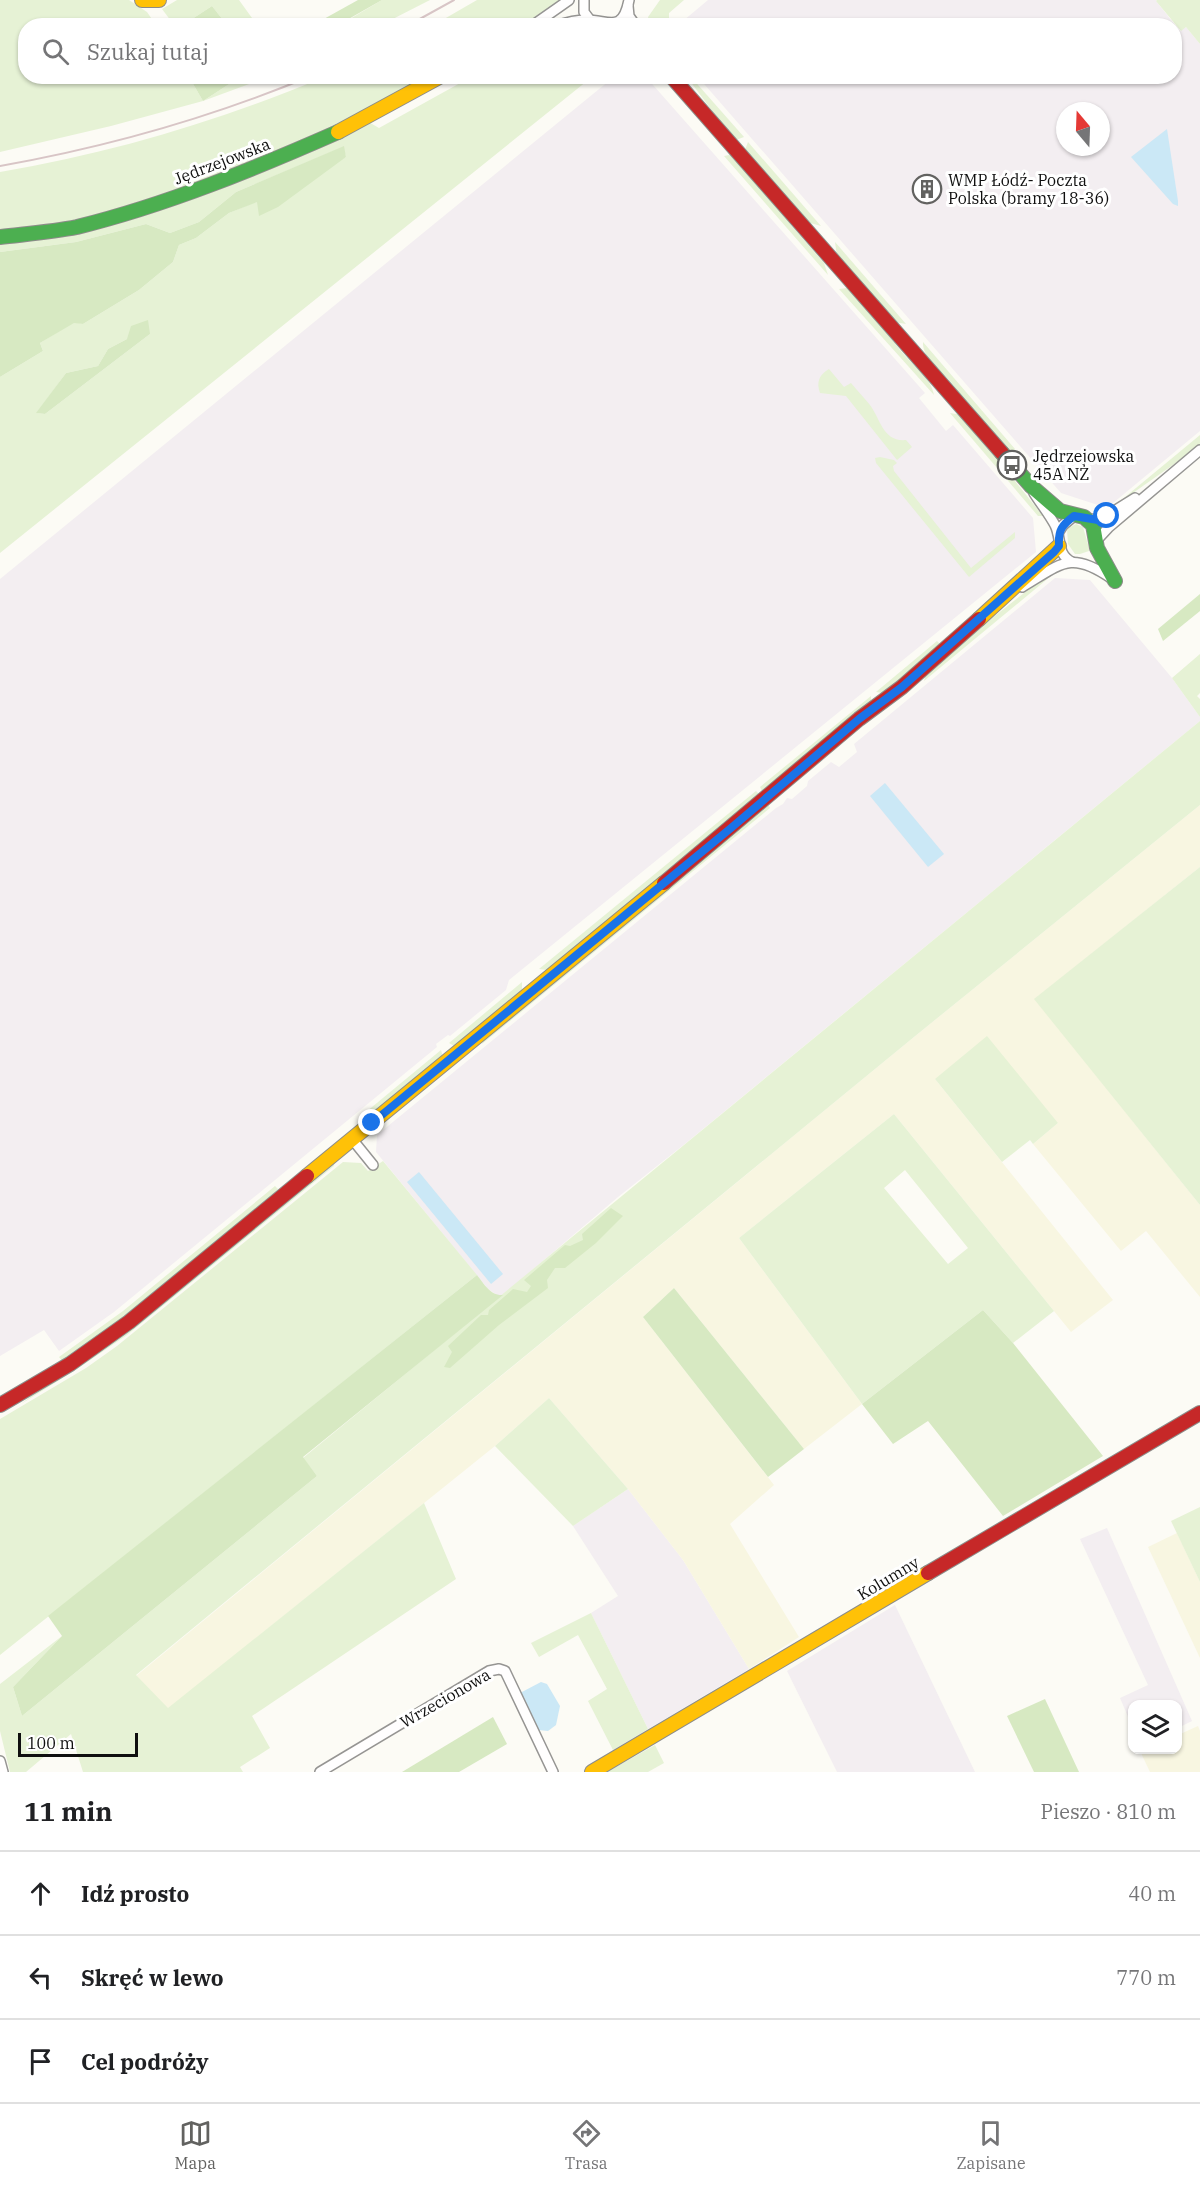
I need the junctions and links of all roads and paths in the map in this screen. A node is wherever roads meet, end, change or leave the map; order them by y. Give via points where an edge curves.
1 (569, 0) edge
2 (584, 0) edge
3 (628, 1) edge
4 (543, 18) edge
5 (588, 18) edge
6 (621, 18) edge
7 (630, 18) edge
8 (427, 84) edge
9 (679, 84) edge
10 (0, 237) edge
11 (1200, 450) edge
12 (1160, 483) junction
13 (1031, 486) junction
14 (1081, 518) junction
15 (1059, 540) junction
16 (1097, 545) junction
17 (1072, 562) junction
18 (1084, 563) junction
19 (1115, 581) joint
20 (1002, 599) junction
21 (352, 1139) junction
22 (373, 1165) dead end
23 (0, 1405) edge
24 (1200, 1413) edge
25 (0, 1761) edge
26 (3, 1772) edge
27 (320, 1772) edge
28 (553, 1772) edge
29 (592, 1772) edge

1 - 4 street
2 - 5 street
3 - 6 street
3 - 7 street
8 - 10 street, Jędrzejowska via 347,128 153,205 75,227
9 - 13 street
11 - 12 street
12 - 14 street via 1103,518
12 - 16 street
13 - 14 street via 1060,511
13 - 15 street
14 - 15 street via 1063,525
14 - 16 street via 1095,531
15 - 17 street via 1064,556
15 - 20 street
16 - 18 street
16 - 19 street
17 - 18 street
17 - 20 street
18 - 19 street
20 - 21 street via 902,687
21 - 22 street
21 - 23 street via 129,1323 62,1370
24 - 29 street, Kolumny
25 - 26 street
27 - 28 street, Wrzecionowa via 489,1671 499,1669 505,1671

